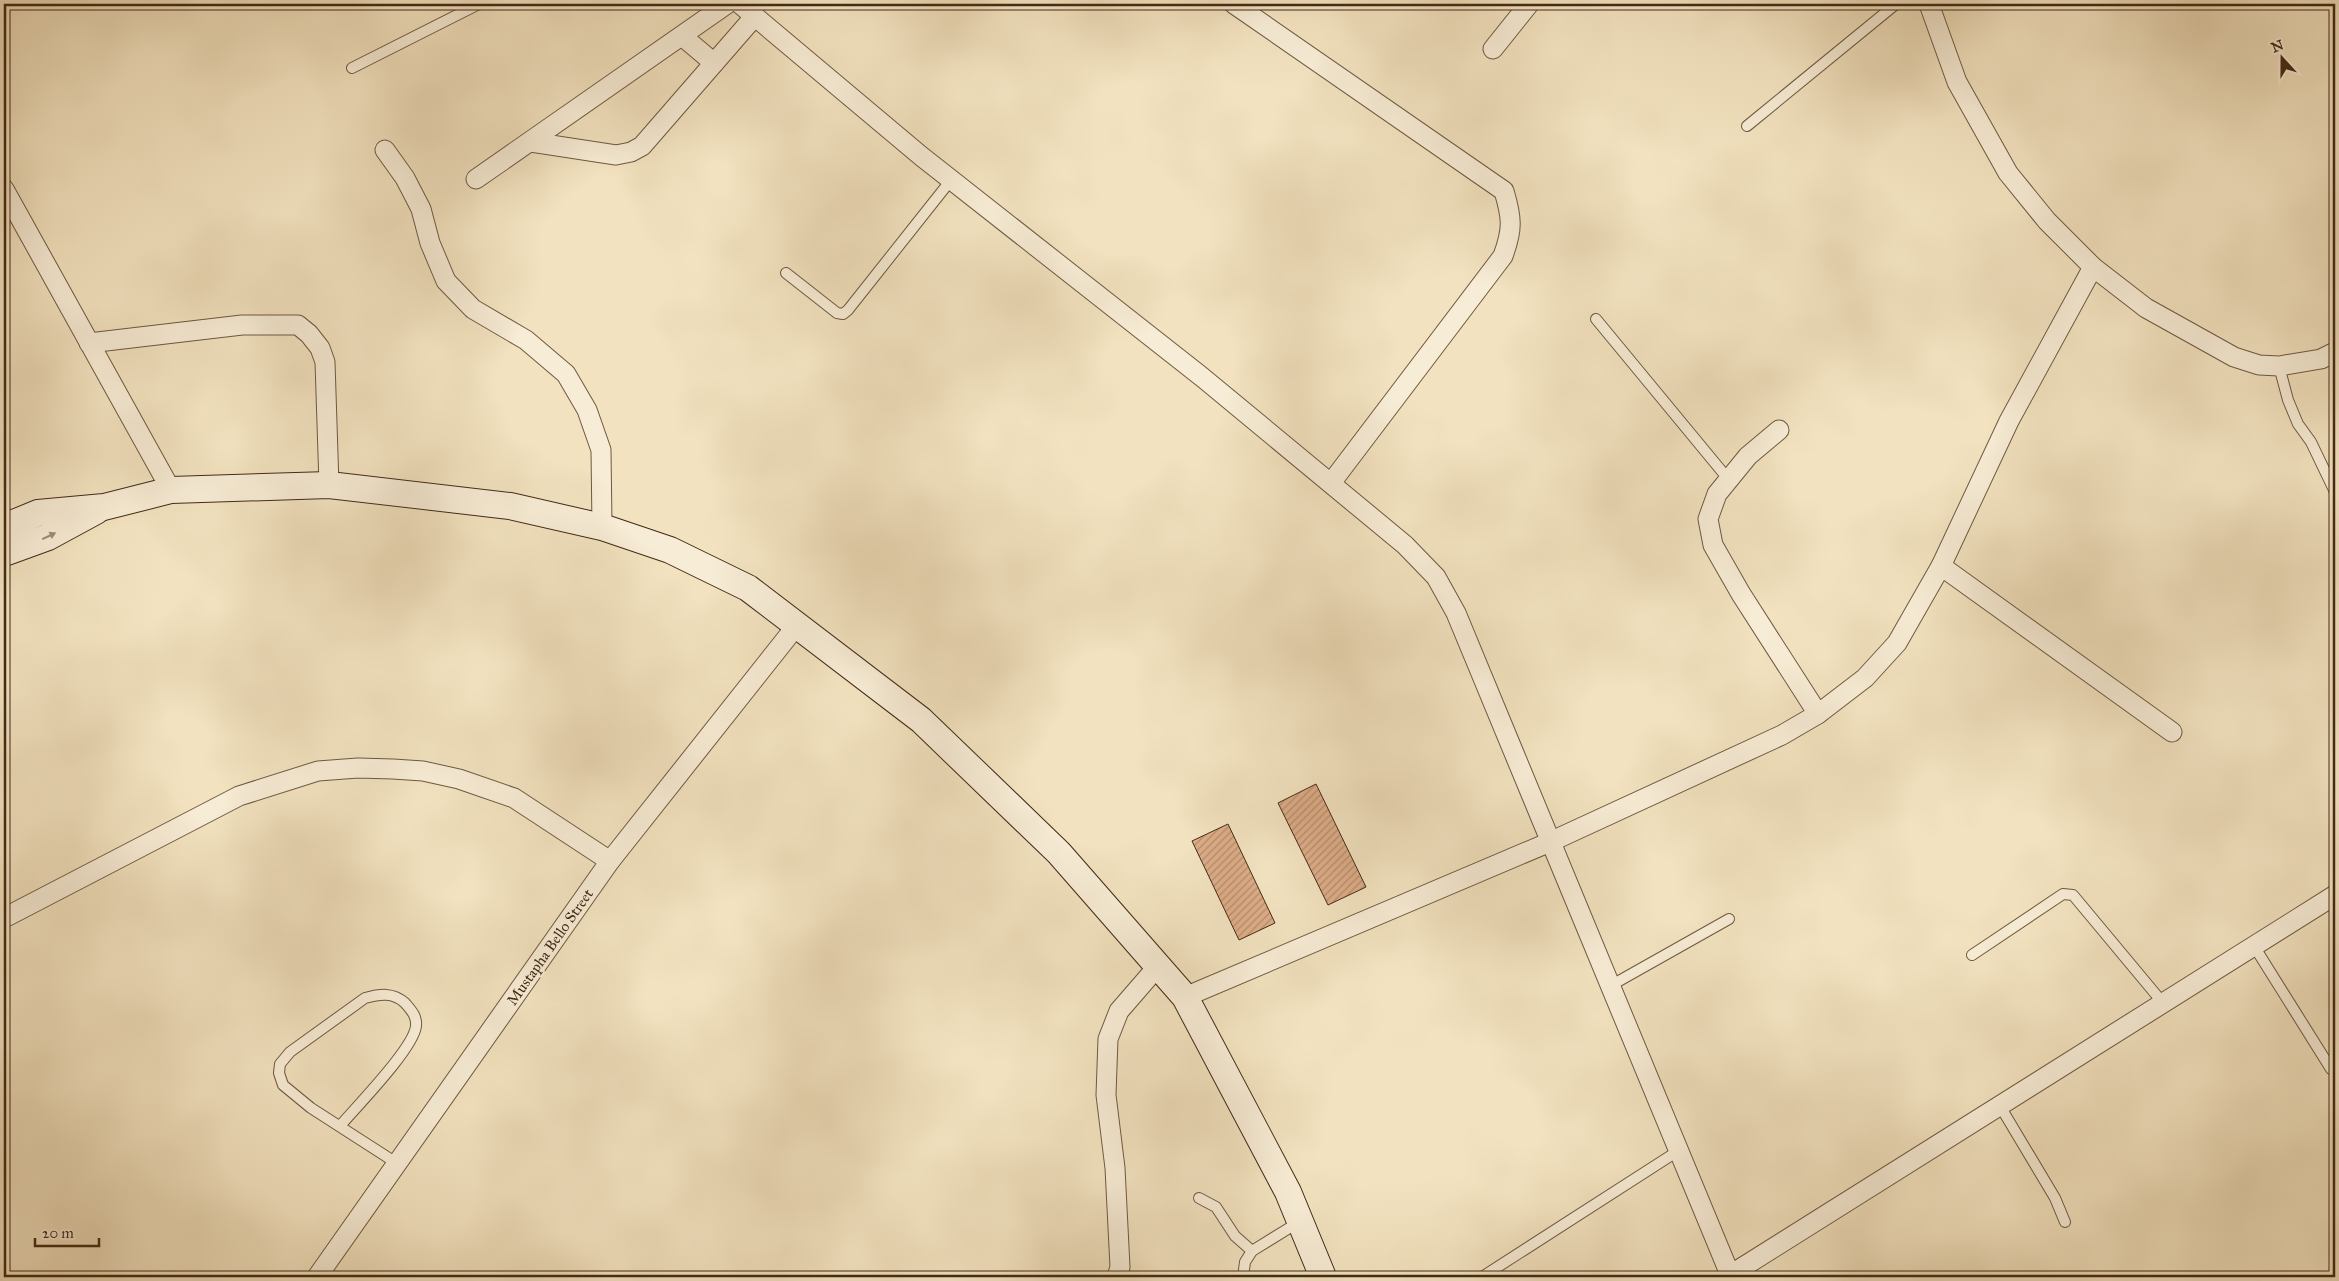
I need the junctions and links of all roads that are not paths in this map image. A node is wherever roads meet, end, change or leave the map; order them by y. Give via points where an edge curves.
1 (479, 4) edge
2 (727, 4) edge
3 (740, 4) edge
4 (1234, 4) edge
5 (1529, 4) edge
6 (1896, 4) edge
7 (1929, 4) edge
8 (755, 16) junction
9 (682, 36) junction
10 (1493, 49) dead end
11 (714, 63) junction
12 (352, 68) dead end
13 (1748, 126) dead end
14 (531, 142) junction
15 (385, 150) dead end
16 (476, 179) dead end
17 (951, 180) junction
18 (4, 189) edge
19 (2094, 267) junction
20 (786, 272) dead end
21 (1596, 319) dead end
22 (89, 343) junction
23 (2335, 352) edge
24 (2279, 366) junction
25 (1779, 430) dead end
26 (1729, 480) junction
27 (1331, 483) junction
28 (329, 485) junction
29 (171, 490) junction
30 (2335, 492) edge
31 (104, 507) junction
32 (4, 526) edge
33 (602, 527) junction
34 (4, 553) edge
35 (1941, 566) junction
36 (797, 625) junction
37 (1818, 714) junction
38 (2172, 732) dead end
39 (1550, 842) junction
40 (610, 861) junction
41 (2335, 895) edge
42 (4, 918) edge
43 (1729, 919) dead end
44 (2254, 946) junction
45 (1972, 955) dead end
46 (1158, 966) junction
47 (1610, 986) junction
48 (1184, 997) junction
49 (2163, 1003) junction
50 (2331, 1069) dead end
51 (2000, 1106) junction
52 (340, 1126) junction
53 (1678, 1151) junction
54 (398, 1164) junction
55 (1199, 1198) dead end
56 (1300, 1222) junction
57 (2065, 1222) dead end
58 (1252, 1251) junction
59 (317, 1277) edge
60 (1118, 1277) edge
61 (1243, 1277) edge
62 (1323, 1277) edge
63 (1482, 1277) edge
64 (1729, 1277) edge

1 - 12 lane
2 - 9 street
3 - 8 street
4 - 27 street via 1504,191 1511,215 1509,240 1503,256
5 - 10 street
6 - 13 lane
7 - 19 street via 1957,82 2008,173 2047,221
8 - 11 street
8 - 17 street
9 - 11 street
9 - 14 street
11 - 14 street via 642,146 631,152 616,154
14 - 16 street
15 - 33 street via 421,209 446,281 473,309 526,340 566,374 587,410 601,450
17 - 20 lane via 843,314 837,313
17 - 27 street via 1202,376
18 - 22 street
19 - 24 street via 2146,308 2234,358 2259,365
19 - 35 street via 2009,421
21 - 26 lane
22 - 28 street via 242,325 298,325 320,348 325,362
22 - 29 street
23 - 24 street via 2321,359
24 - 30 lane via 2298,424 2311,442
25 - 26 street via 1748,456
26 - 37 street via 1717,494 1708,519 1712,545
27 - 39 street via 1406,545 1436,577 1456,613
28 - 29 street
28 - 33 street via 510,506
29 - 31 street
31 - 32 street via 38,513
34 -> 31 street via 48,537
33 - 36 street via 670,550 748,588
35 - 37 street via 1897,643 1865,678
35 - 38 street
36 - 40 street, Mustapha Bello Street
36 - 46 street via 922,720 1059,853
37 - 39 street via 1782,735
39 - 47 street
39 - 48 street
40 - 42 street via 514,798 459,779 423,771 393,769 318,771 239,796
40 - 54 street, Mustapha Bello Street
41 - 44 street
43 - 47 lane
44 - 49 street
44 - 50 lane
45 - 49 lane via 2062,894 2073,894
46 - 48 street
46 - 60 street via 1119,1012 1108,1039 1106,1095 1115,1168
47 - 53 street
48 - 56 street via 1288,1192
49 - 51 street
51 - 57 lane via 2048,1184
51 - 64 street
52 - 52 lane via 283,1085 280,1064 290,1052 365,998 391,995 414,1012 416,1026 410,1043
52 - 54 lane
53 - 63 lane
53 - 64 street
54 - 59 street, Mustapha Bello Street
55 - 58 lane via 1216,1207 1235,1236
56 - 58 lane
56 - 62 street
58 - 61 lane

